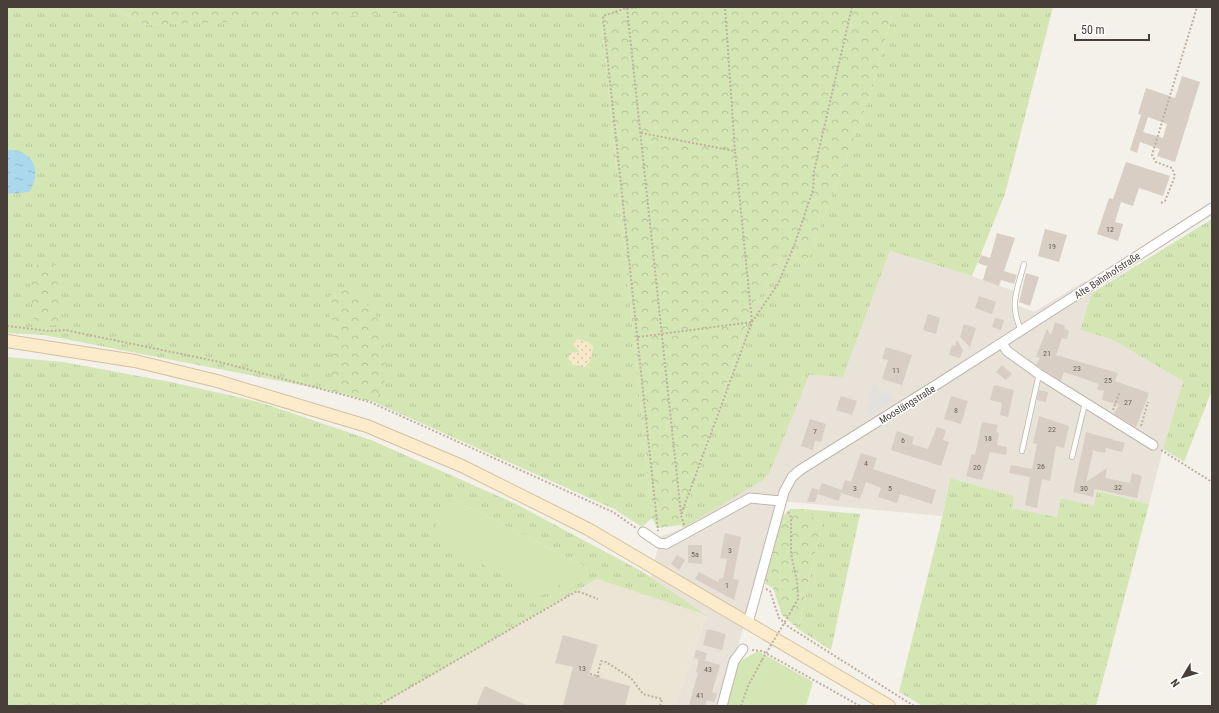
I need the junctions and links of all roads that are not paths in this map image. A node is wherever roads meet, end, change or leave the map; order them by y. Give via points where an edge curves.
1 (1212, 208) edge
2 (1024, 264) dead end
3 (1021, 330) junction
4 (7, 341) edge
5 (1002, 343) junction
6 (1039, 374) junction
7 (1084, 403) junction
8 (1153, 445) road end
9 (1022, 451) dead end
10 (1072, 457) dead end
11 (781, 501) junction
12 (643, 532) dead end
13 (748, 623) junction
14 (743, 649) road end
15 (722, 706) edge
16 (889, 706) edge

1 - 3 street, Alte Bahnhofstraße via 1062,301
2 - 3 lane via 1014,303 1015,315
3 - 5 street, Alte Bahnhofstraße
4 - 13 street via 135,361 217,381 367,426 462,466 588,529
5 - 6 street via 1007,351
5 - 11 street, Mooslängstraße via 800,470 792,477
6 - 7 street
6 - 9 lane
7 - 8 street
7 - 10 lane
11 - 12 street via 750,498 666,544 659,543
11 - 13 street, Mooslängstraße
13 - 16 street
14 - 15 street via 734,661

